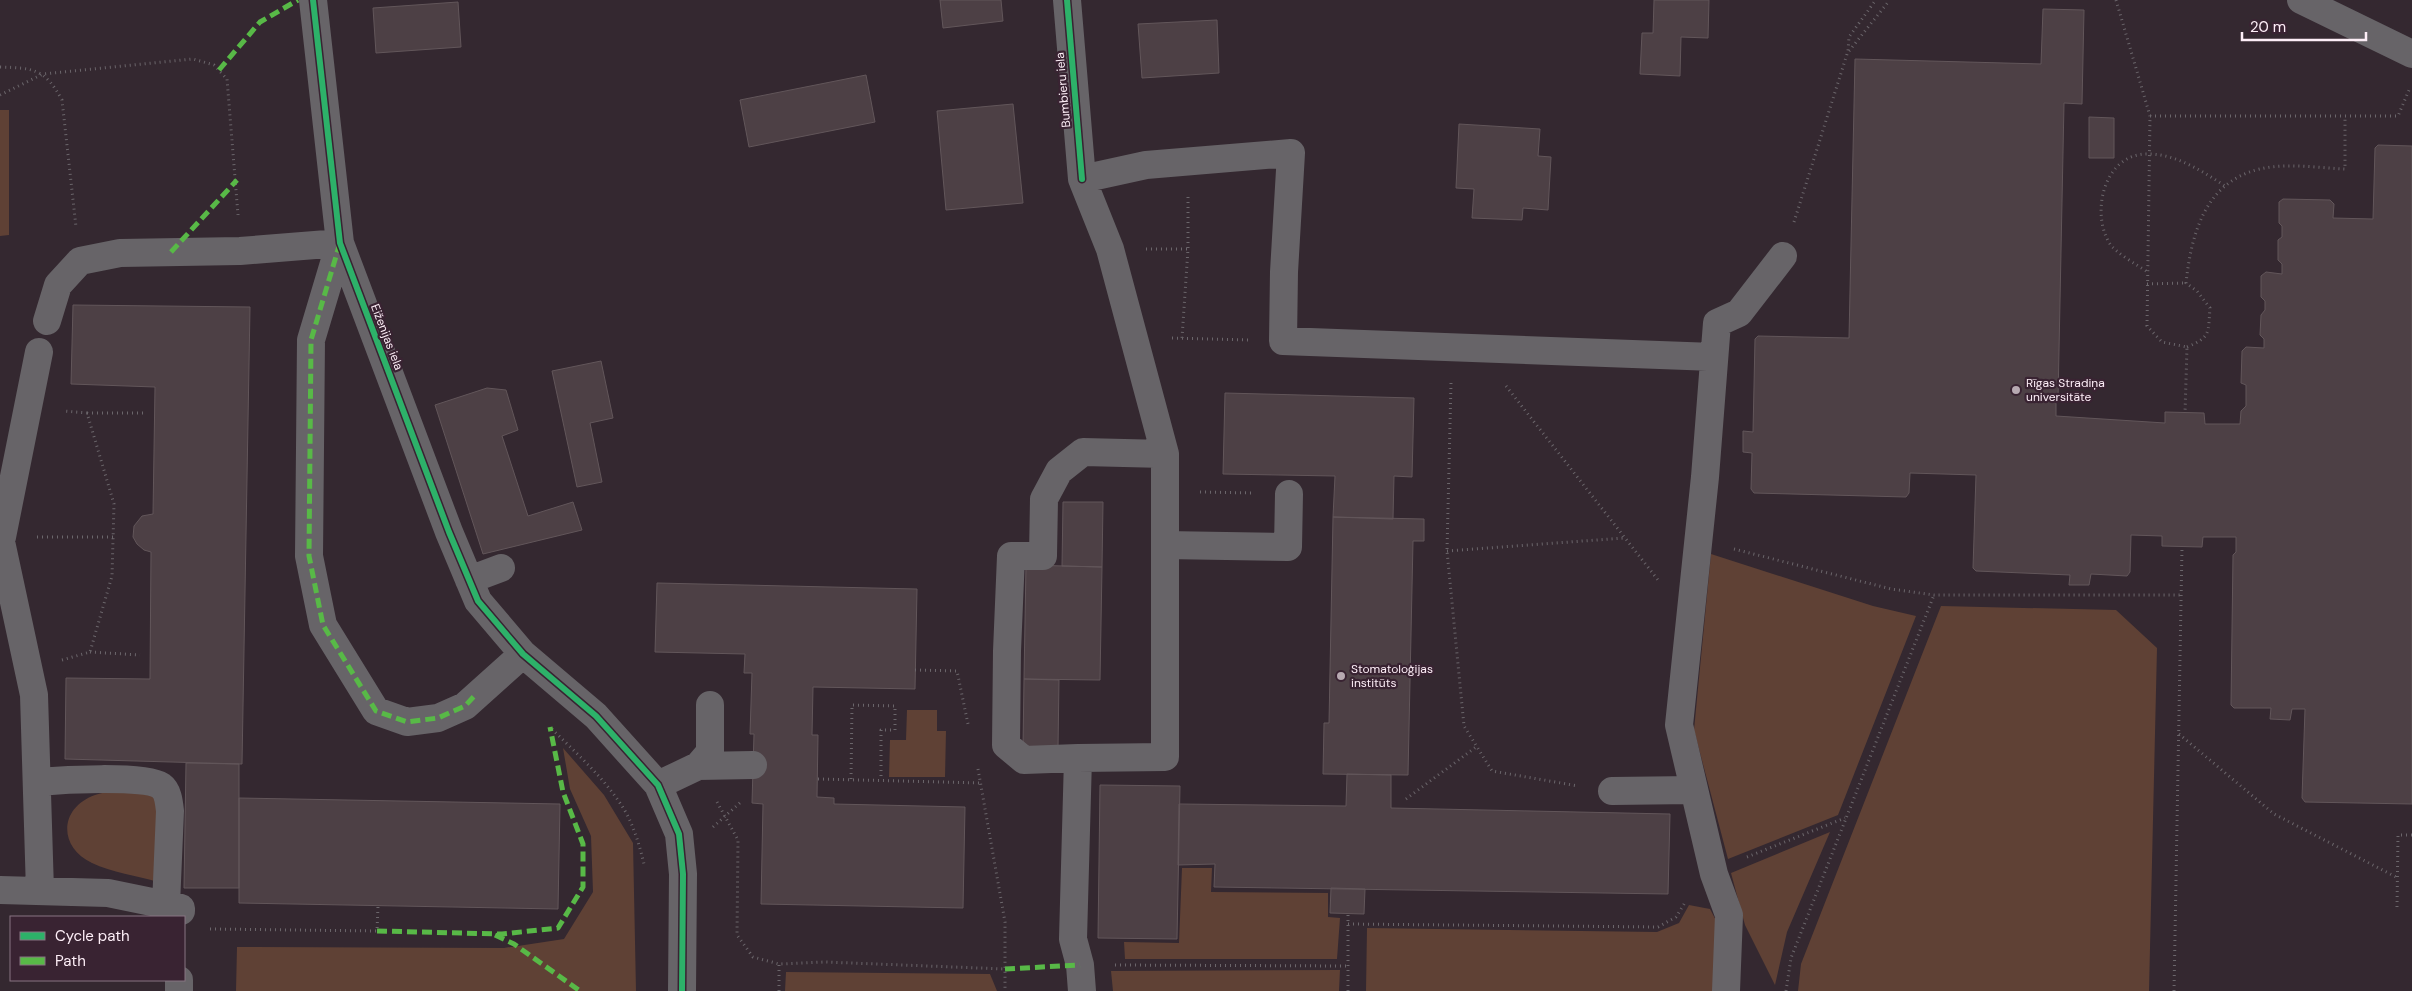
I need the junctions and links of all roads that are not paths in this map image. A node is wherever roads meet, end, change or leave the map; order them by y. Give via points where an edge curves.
1 (313, 0) edge
2 (1067, 0) edge
3 (2301, 0) edge
4 (2412, 54) edge
5 (1082, 179) junction
6 (340, 243) junction
7 (1783, 256) road end
8 (47, 321) dead end
9 (39, 352) dead end
10 (1714, 357) junction
11 (1165, 454) junction
12 (1289, 494) road end
13 (1, 537) edge
14 (1165, 545) junction
15 (501, 568) dead end
16 (469, 580) junction
17 (523, 654) junction
18 (710, 705) dead end
19 (1078, 758) junction
20 (753, 765) dead end
21 (698, 766) junction
22 (37, 782) junction
23 (658, 786) junction
24 (1693, 790) junction
25 (1612, 792) road end
26 (0, 890) edge
27 (40, 891) junction
28 (180, 916) edge
29 (183, 916) edge
30 (1081, 978) edge
31 (682, 991) edge
32 (1726, 991) edge

1 - 6 street, Eiženijas iela
2 - 5 street, Bumbieru iela
3 - 4 street
5 - 10 street via 1146,165 1291,153 1283,342
5 - 11 street, Bumbieru iela via 1110,249
6 - 8 street via 240,251 120,253 80,261 58,284
6 - 16 street, Eiženijas iela
6 - 17 street via 311,340 309,556 323,625 376,711 407,722 438,718 465,706
7 - 10 street via 1739,313 1717,323
9 - 13 street
10 - 24 street via 1679,725
11 - 14 street, Bumbieru iela
11 - 19 street via 1083,452 1059,471 1044,499 1043,556 1011,556 1006,745 1024,760
12 - 14 street via 1288,546
13 - 22 street via 34,695
14 - 19 street, Bumbieru iela via 1164,757
15 - 16 street
16 - 17 street, Eiženijas iela via 478,601
17 - 23 street, Eiženijas iela via 596,716
18 - 21 street via 710,752
19 - 30 street via 1073,939
20 - 21 street
21 - 23 street
22 - 27 street
22 - 29 street via 133,781 152,782 163,787 168,796
23 - 31 street, Eiženijas iela via 678,834 683,874
24 - 25 street
24 - 32 street via 1714,874 1729,915
26 - 27 street
27 - 28 street via 108,893

